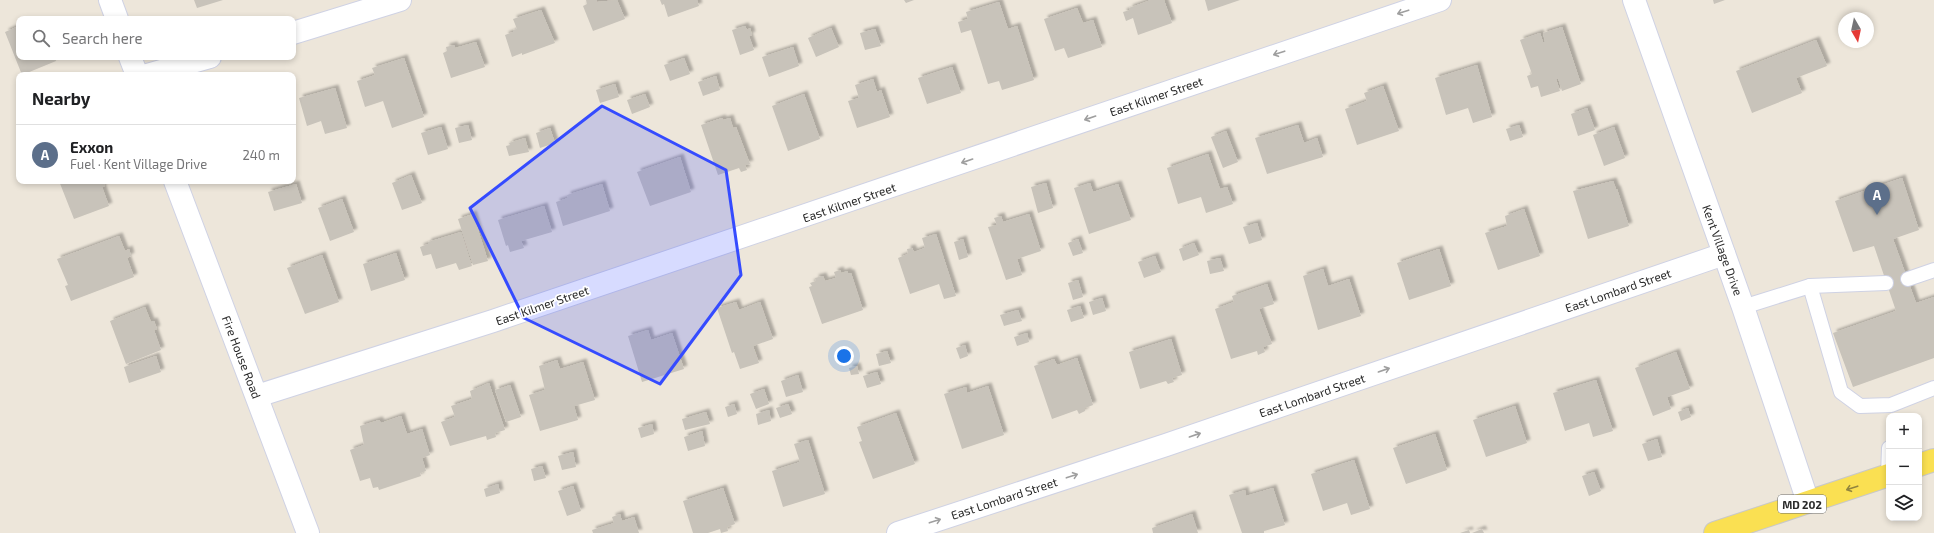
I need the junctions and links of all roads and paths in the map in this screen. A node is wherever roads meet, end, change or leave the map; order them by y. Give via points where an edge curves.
1 (110, 0) edge
2 (400, 0) edge
3 (1440, 0) edge
4 (1634, 0) edge
5 (116, 16) edge
6 (296, 32) edge
7 (131, 60) edge
8 (200, 60) edge
9 (136, 72) edge
10 (158, 72) edge
11 (176, 184) edge
12 (1724, 254) junction
13 (1934, 270) edge
14 (1908, 279) dead end
15 (1886, 283) dead end
16 (1810, 286) junction
17 (1743, 307) junction
18 (1934, 388) edge
19 (257, 396) junction
20 (1890, 411) edge
21 (1934, 460) edge
22 (1922, 464) edge
23 (1886, 477) edge
24 (1808, 502) junction
25 (308, 533) edge
26 (898, 533) edge
27 (1715, 533) edge

1 - 5 street
2 - 6 street
3 -> 19 street, East Kilmer Street via 501,319
4 - 12 street, Kent Village Drive
7 - 9 street
8 - 10 street
11 - 19 street, Fire House Road
12 - 17 street, Kent Village Drive
26 -> 12 street, East Lombard Street via 1159,447
13 - 14 lane
15 - 16 lane
16 - 17 lane
16 - 20 lane via 1841,392 1860,406
17 - 24 street, Kent Village Drive
18 - 20 lane
19 - 25 street, Fire House Road
21 - 22 main road
23 -> 24 main road, MD 202
24 - 27 main road, MD 202

